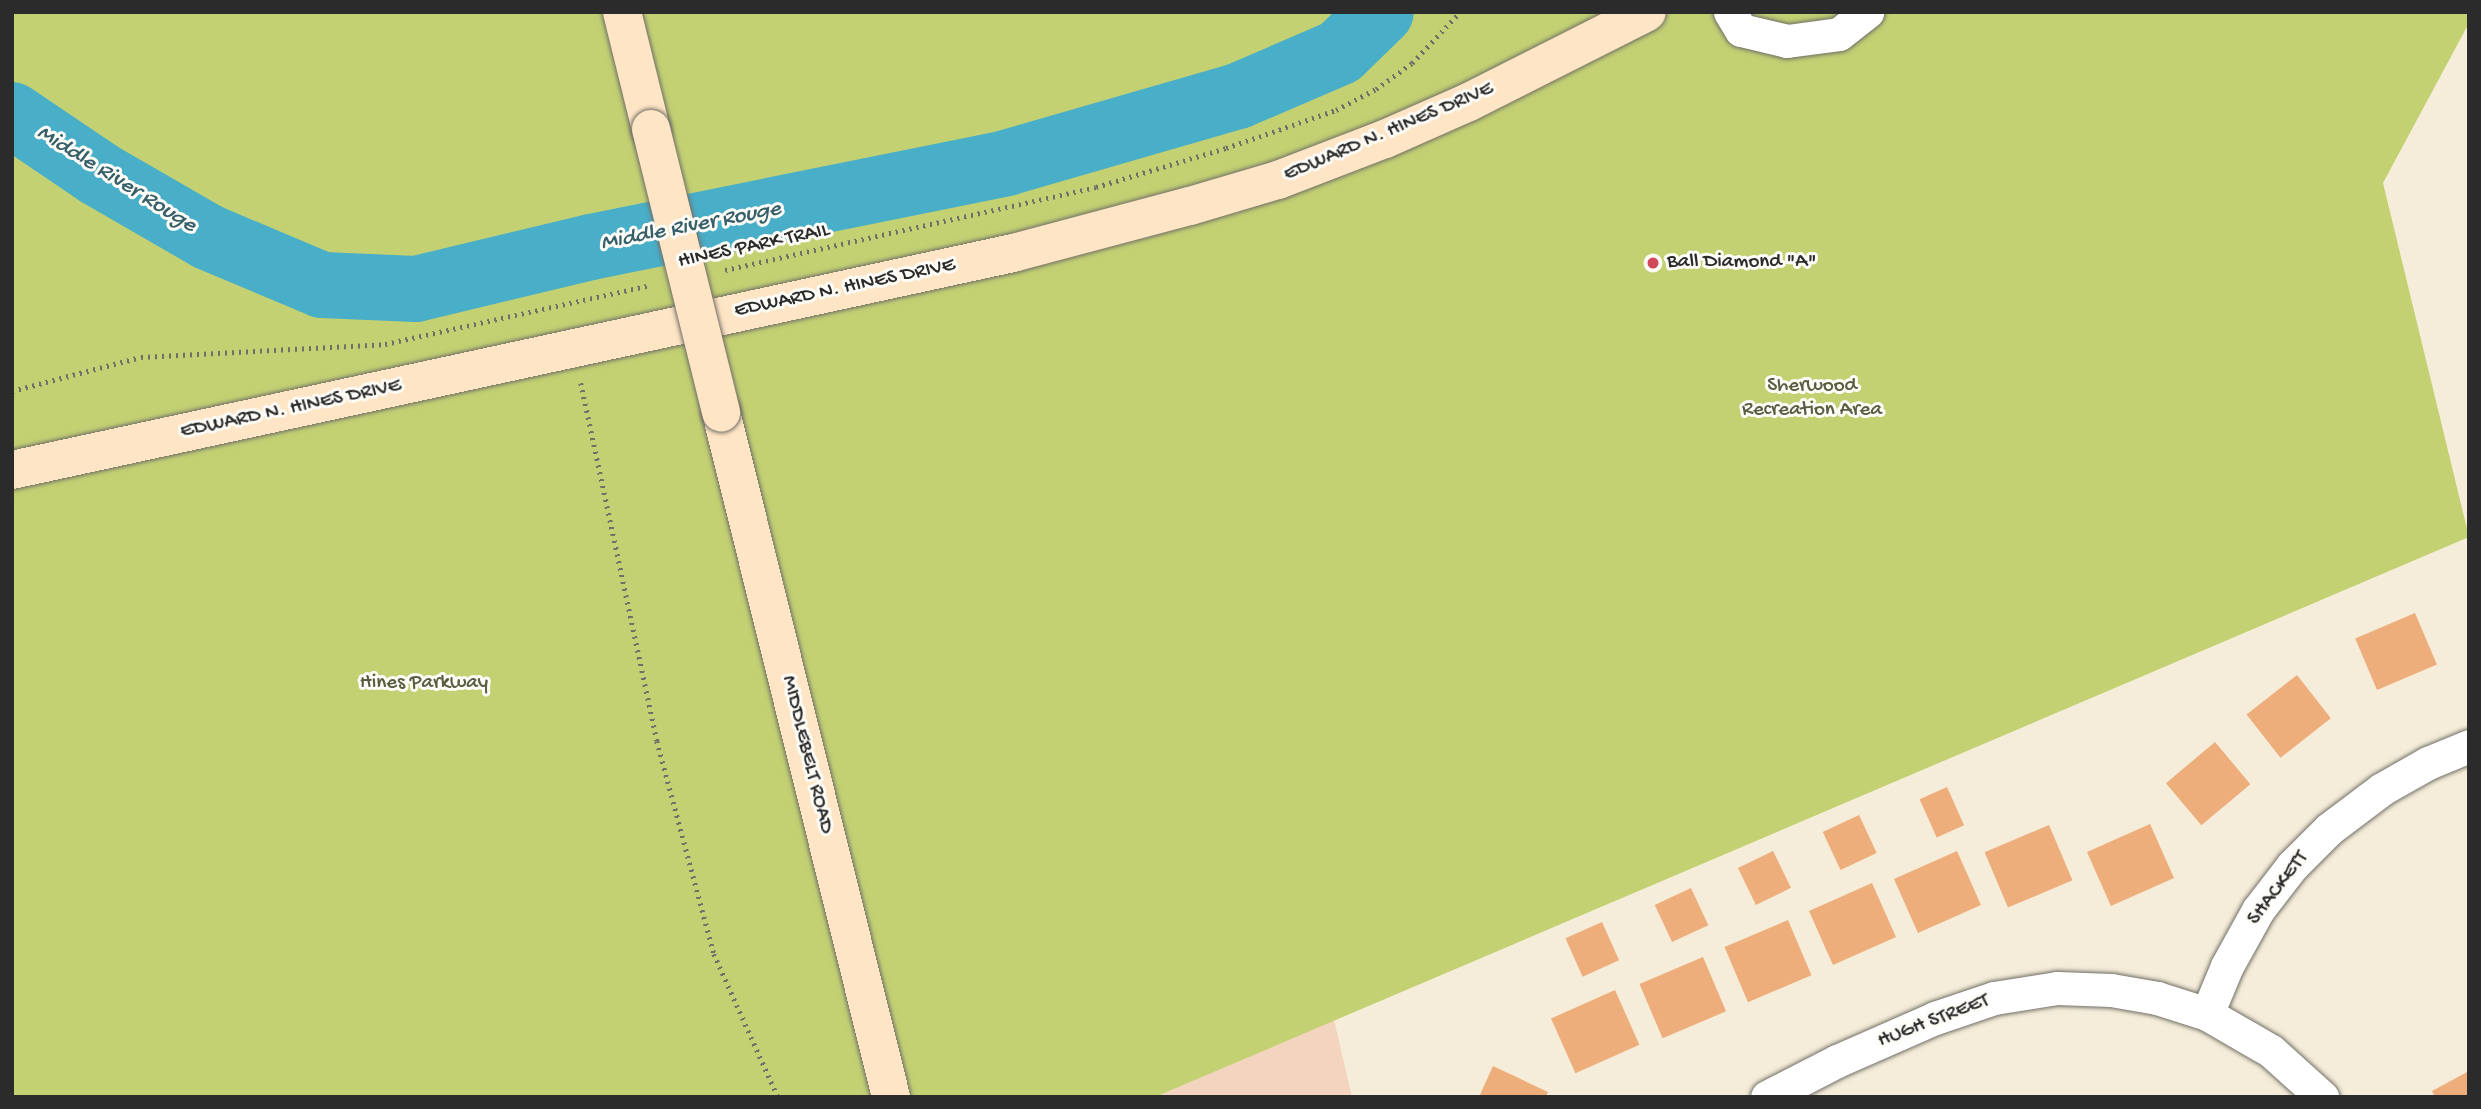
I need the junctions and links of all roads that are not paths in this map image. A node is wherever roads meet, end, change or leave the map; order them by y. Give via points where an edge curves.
1 (622, 12) edge
2 (1647, 12) edge
3 (1730, 12) edge
4 (1867, 12) edge
5 (12, 470) edge
6 (2469, 746) edge
7 (2207, 1014) junction
8 (891, 1097) edge
9 (1767, 1097) edge
10 (2322, 1097) edge

1 - 8 street, MIDDLEBELT ROAD, bridge
2 - 5 street, EDWARD N. HINES DRIVE via 1457,107 1278,180 1013,253
3 - 4 street via 1741,30 1787,41 1839,34
6 - 7 street, SHACKETT via 2382,789 2329,829 2292,866 2258,910
7 - 9 street, HUGH STREET via 2112,990 2057,988 1994,998 1923,1024
7 - 10 street via 2271,1051

